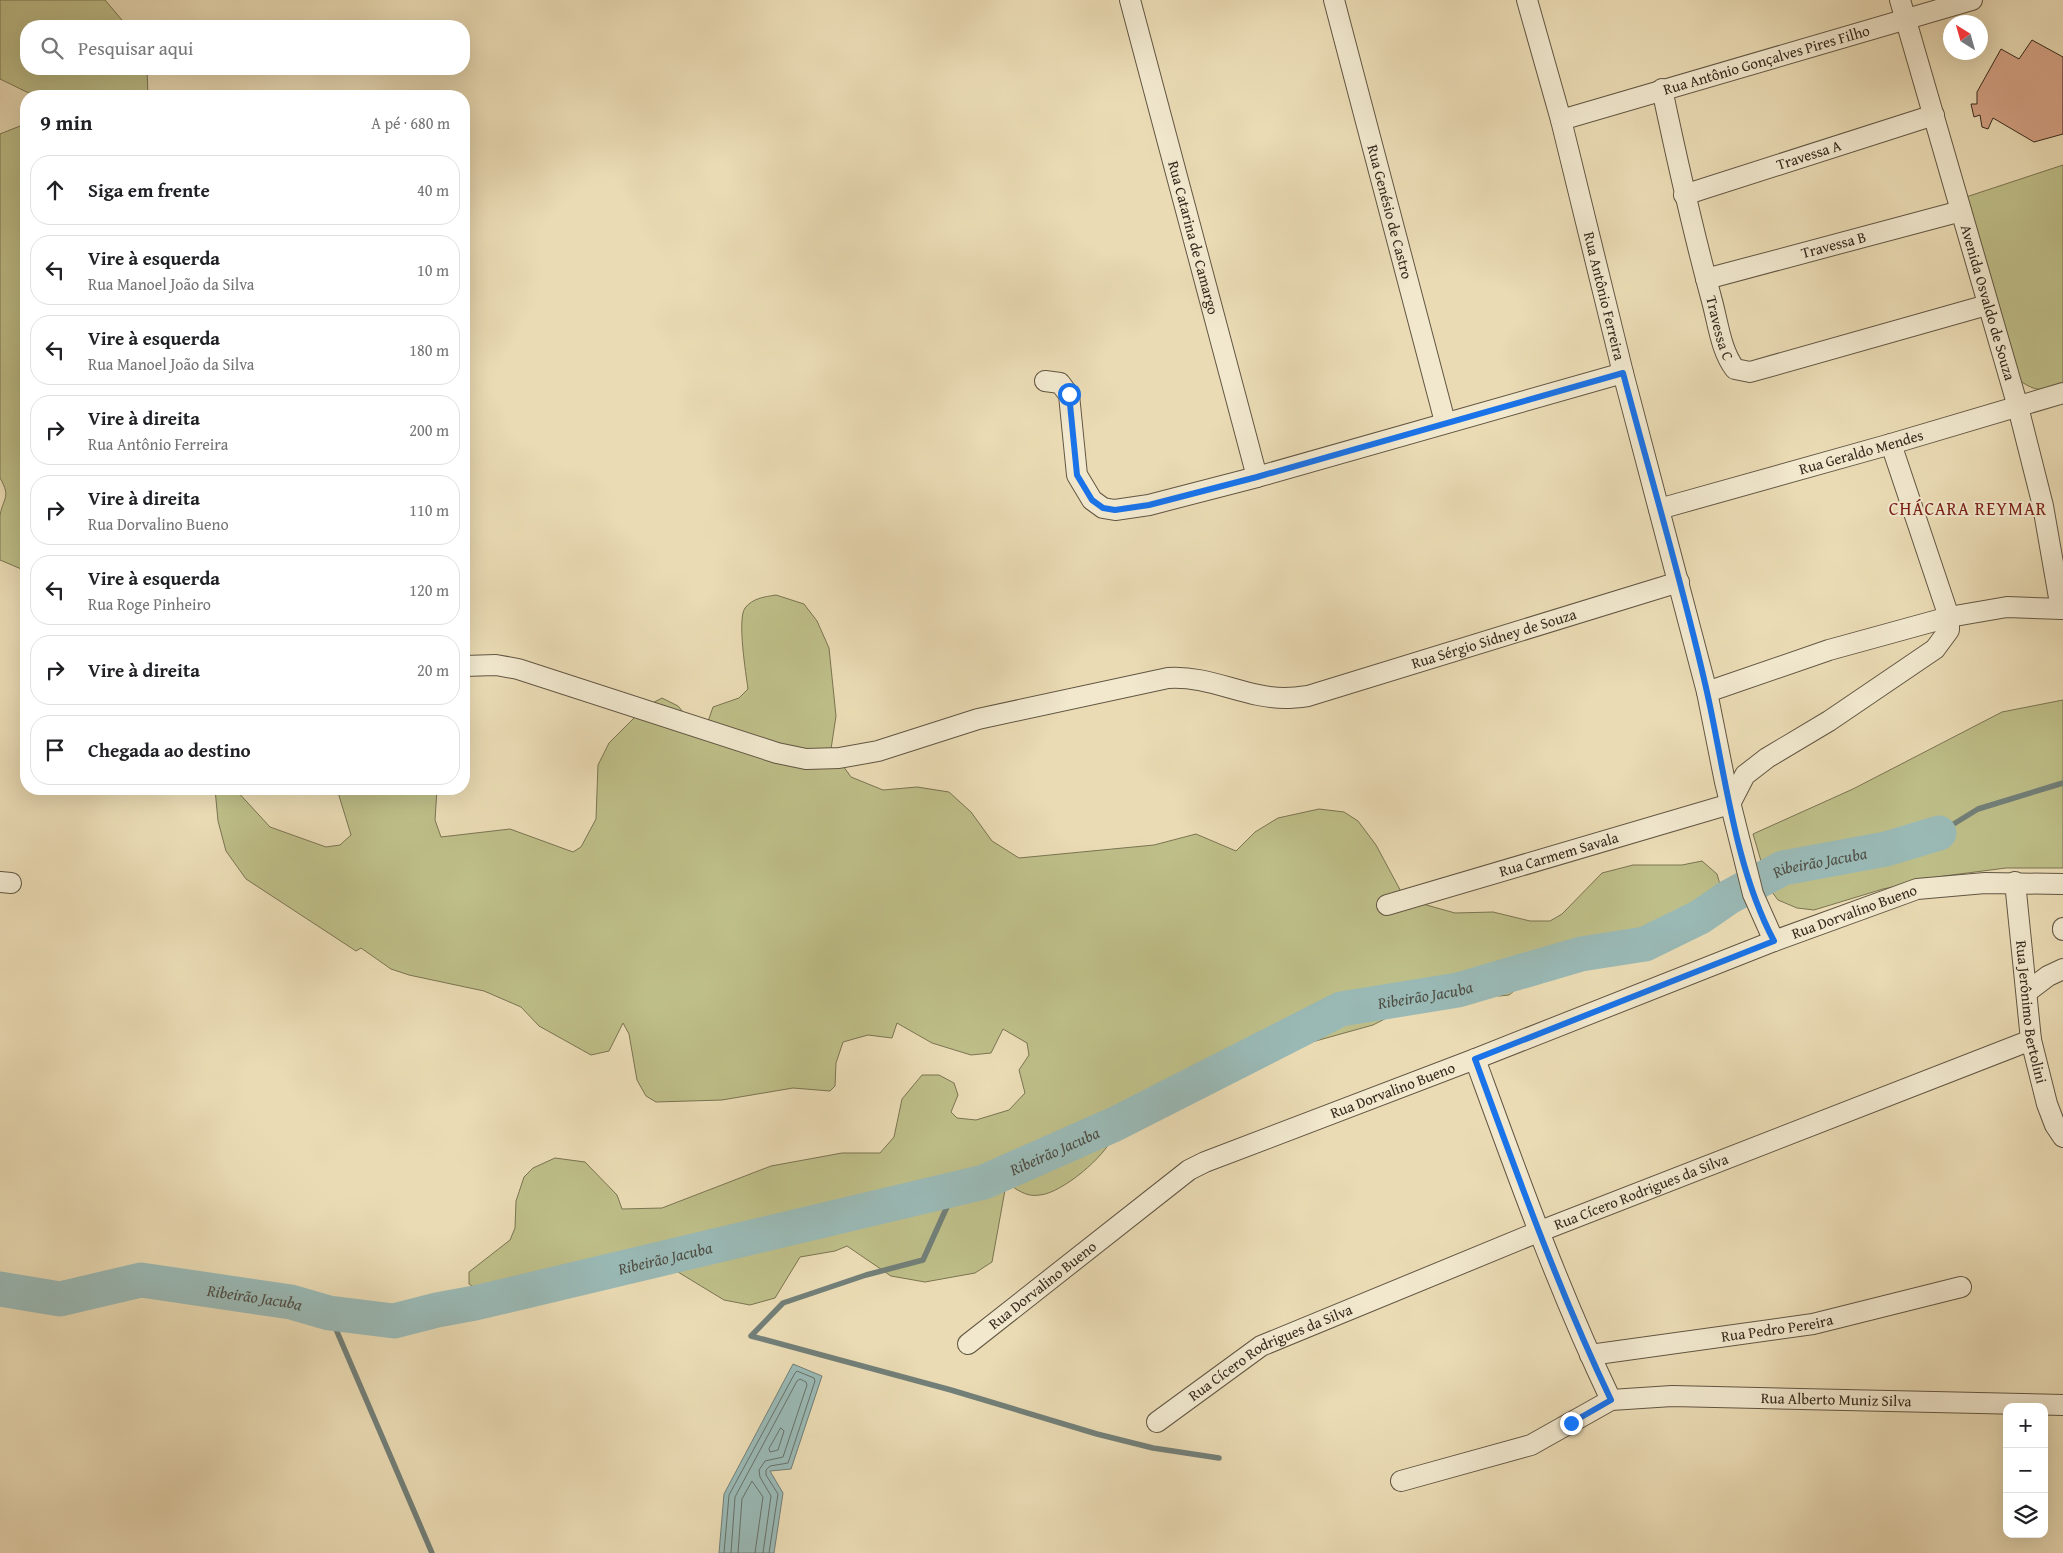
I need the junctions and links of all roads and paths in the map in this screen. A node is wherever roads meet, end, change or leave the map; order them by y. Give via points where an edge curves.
1 (1130, 0) edge
2 (1334, 0) edge
3 (1526, 0) edge
4 (1972, 0) edge
5 (1902, 9) edge
6 (1662, 89) junction
7 (1934, 116) junction
8 (1561, 120) junction
9 (1684, 195) junction
10 (1961, 211) junction
11 (1706, 279) junction
12 (1986, 304) junction
13 (1623, 373) junction
14 (1045, 381) dead end
15 (2063, 393) edge
16 (2018, 407) junction
17 (1445, 422) junction
18 (1892, 444) junction
19 (1257, 477) junction
20 (1659, 509) junction
21 (1678, 582) junction
22 (2062, 609) edge
23 (1949, 617) junction
24 (470, 666) edge
25 (1707, 692) junction
26 (1730, 804) junction
27 (2015, 882) junction
28 (2063, 884) edge
29 (1387, 905) dead end
30 (1774, 941) junction
31 (2063, 969) edge
32 (2027, 992) junction
33 (2031, 1040) junction
34 (1475, 1059) junction
35 (2063, 1137) edge
36 (1538, 1232) junction
37 (1961, 1287) dead end
38 (968, 1344) dead end
39 (1590, 1355) junction
40 (1611, 1400) junction
41 (2063, 1405) edge
42 (1157, 1422) dead end
43 (1401, 1481) dead end

1 - 19 street, Rua Catarina de Camargo
2 - 17 street, Rua Genésio de Castro
3 - 8 street, Rua Antônio Ferreira
4 - 5 street, Rua Antônio Gonçalves Pires Filho
5 - 6 street, Rua Antônio Gonçalves Pires Filho
5 - 7 street, Avenida Osvaldo de Souza
6 - 8 street, Rua Antônio Gonçalves Pires Filho
6 - 9 street, Travessa C
7 - 9 street, Travessa A
7 - 10 street, Avenida Osvaldo de Souza
8 - 13 street, Rua Antônio Ferreira
9 - 11 street, Travessa C
10 - 11 street, Travessa B
10 - 12 street, Avenida Osvaldo de Souza
11 - 12 street, Travessa C via 1730,362 1735,369 1750,372
12 - 16 street, Avenida Osvaldo de Souza
13 - 17 street
13 - 20 street, Rua Antônio Ferreira
14 - 19 street via 1060,383 1069,394 1077,475 1092,500 1103,508 1115,510 1149,505
15 - 16 street, Rua Geraldo Mendes
16 - 18 street, Rua Geraldo Mendes
16 - 22 street, Avenida Osvaldo de Souza via 2043,506
17 - 19 street
18 - 20 street, Rua Geraldo Mendes
18 - 23 street
20 - 21 street, Rua Antônio Ferreira
21 - 24 street, Rua Sérgio Sidney de Souza via 1308,696 1261,695 1202,679 1168,678 978,719 878,751 839,758 806,759 777,753 518,669 496,665
21 - 25 street, Rua Antônio Ferreira
22 - 23 street via 2007,607
23 - 25 street via 1829,650
23 - 26 street via 1949,630 1935,649 1745,774
25 - 26 street, Rua Antônio Ferreira
26 - 29 street, Rua Carmem Savala
26 - 30 street, Rua Antônio Ferreira via 1752,894
27 - 28 street, Rua Dorvalino Bueno
27 - 30 street, Rua Dorvalino Bueno via 1916,889
27 - 32 street, Rua Jerônimo Bertolini
30 - 34 street, Rua Dorvalino Bueno
31 - 32 street
32 - 33 street, Rua Jerônimo Bertolini
33 - 35 street, Rua Jerônimo Bertolini via 2047,1104
33 - 36 street, Rua Cícero Rodrigues da Silva
34 - 36 street
34 - 38 street, Rua Dorvalino Bueno via 1189,1170
36 - 39 street
36 - 42 street, Rua Cícero Rodrigues da Silva via 1261,1346
37 - 39 street, Rua Pedro Pereira via 1813,1324
39 - 40 street
40 - 41 street, Rua Alberto Muniz Silva via 1672,1396
40 - 43 street via 1532,1445

